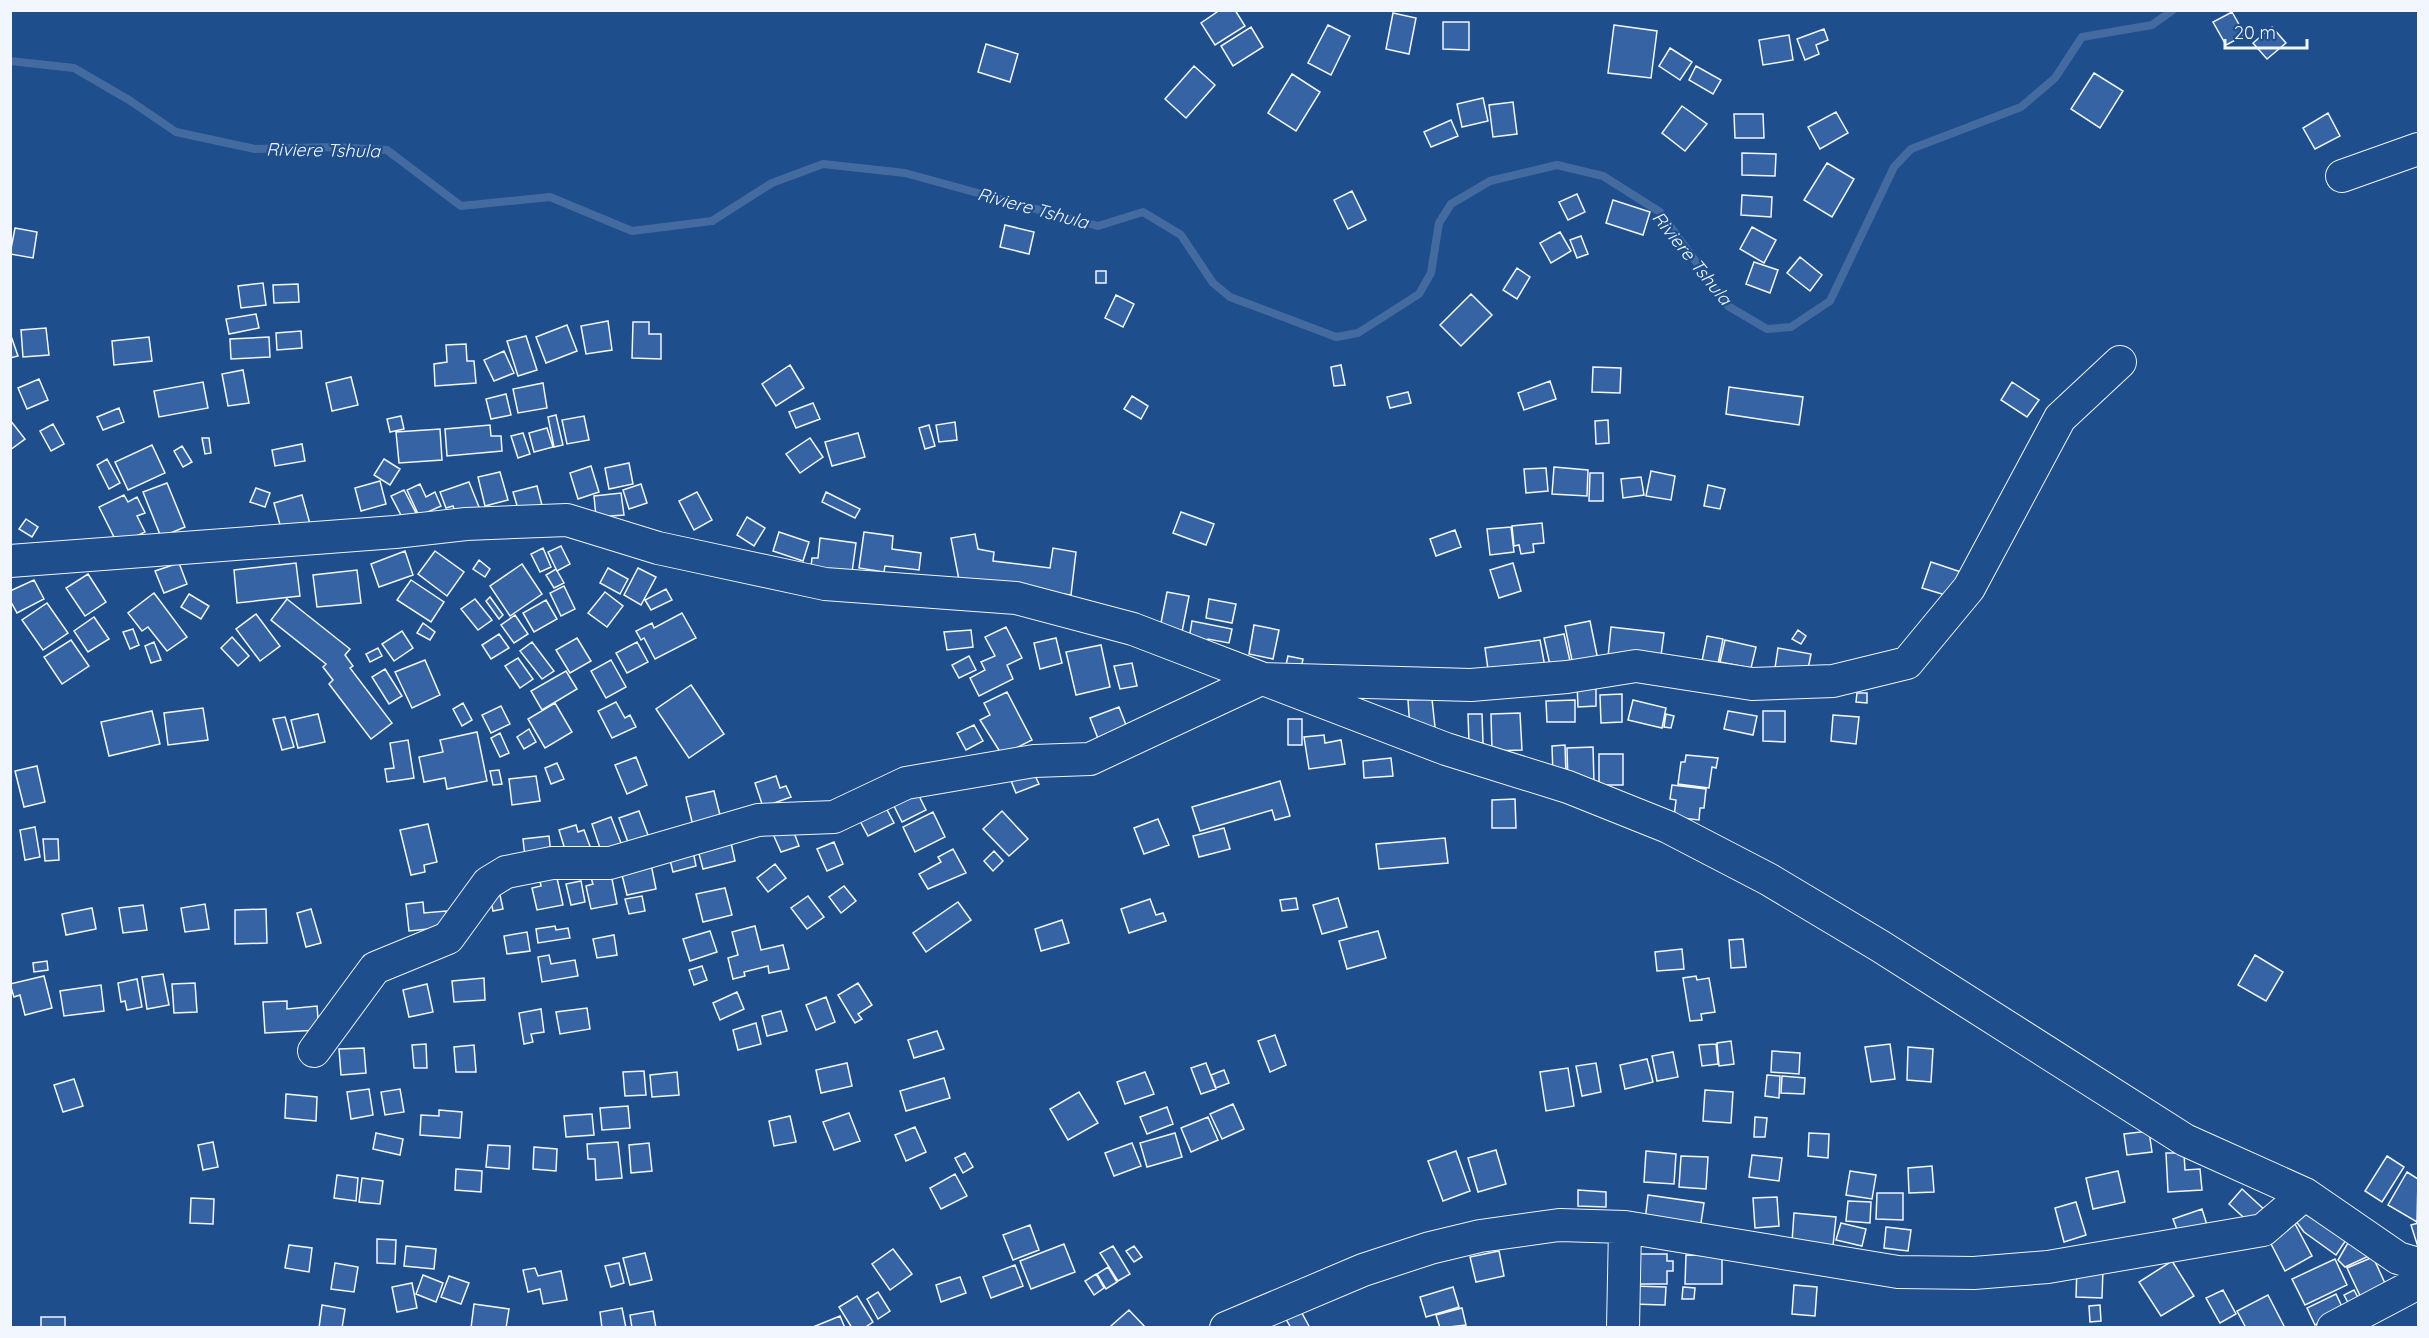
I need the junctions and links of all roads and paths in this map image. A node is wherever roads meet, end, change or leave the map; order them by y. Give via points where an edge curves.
1 (2418, 149) edge
2 (2342, 176) dead end
3 (2120, 363) dead end
4 (10, 561) edge
5 (1261, 680) junction
6 (314, 1051) dead end
7 (2305, 1194) junction
8 (1625, 1227) junction
9 (2418, 1264) edge
10 (2418, 1283) edge
11 (1226, 1328) edge
12 (1623, 1328) edge
13 (2333, 1328) edge

1 - 2 street
3 - 5 street via 2060,418 1969,588 1907,663 1833,681 1763,683 1636,666 1567,677 1471,684
4 - 5 street via 466,524 567,520 658,548 825,584 1016,598 1133,629
5 - 6 street via 1090,759 1034,761 906,783 834,817 758,820 610,863 552,863 506,872 488,883 448,939 375,968
5 - 7 street via 1446,749 1568,787 1668,827 1768,879 1870,940 2185,1140
7 - 8 street via 2263,1230 2048,1267 1974,1273 1898,1272
7 - 9 street via 2398,1258
8 - 11 street via 1559,1225 1480,1236 1430,1248 1363,1270
8 - 12 street
10 - 13 street

